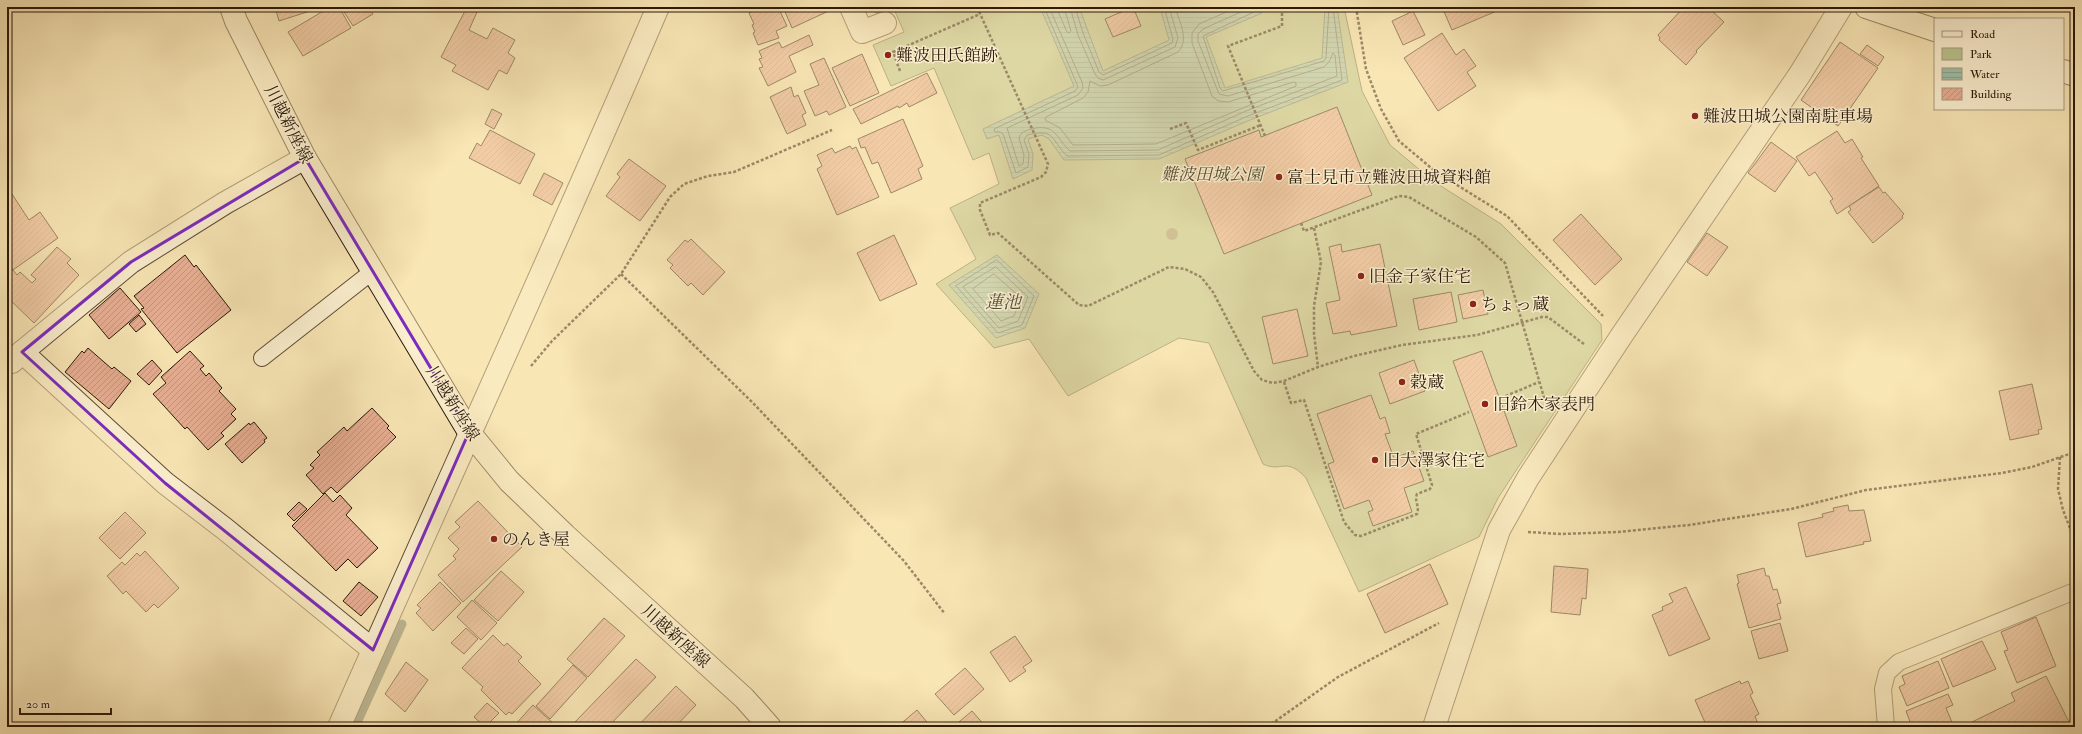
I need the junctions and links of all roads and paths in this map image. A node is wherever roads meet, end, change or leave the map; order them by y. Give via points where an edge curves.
1 (231, 7) edge
2 (658, 7) edge
3 (851, 7) edge
4 (976, 7) edge
5 (1094, 7) edge
6 (1109, 7) edge
7 (1282, 7) edge
8 (1356, 7) edge
9 (1842, 7) edge
10 (1866, 7) edge
11 (980, 14) junction
12 (885, 23) dead end
13 (1934, 30) edge
14 (900, 71) dead end
15 (2064, 72) edge
16 (2075, 75) edge
17 (1261, 125) junction
18 (832, 130) dead end
19 (1170, 130) dead end
20 (1265, 136) dead end
21 (305, 158) junction
22 (1301, 223) dead end
23 (1314, 228) junction
24 (373, 271) junction
25 (621, 274) junction
26 (1522, 323) junction
27 (1622, 335) junction
28 (262, 358) dead end
29 (503, 358) junction
30 (12, 360) edge
31 (1605, 361) junction
32 (1318, 367) junction
33 (1284, 381) junction
34 (1538, 382) junction
35 (1501, 398) dead end
36 (1546, 404) dead end
37 (1469, 412) dead end
38 (469, 432) junction
39 (2075, 452) edge
40 (2060, 457) junction
41 (1499, 530) junction
42 (2075, 542) edge
43 (2075, 591) edge
44 (1475, 605) junction
45 (945, 614) dead end
46 (373, 650) junction
47 (339, 727) edge
48 (770, 727) edge
49 (1267, 727) edge
50 (1434, 727) edge
51 (1886, 727) edge

1 - 21 street, 川越新座線
2 - 29 street
3 - 12 street via 862,32
4 - 11 path
5 - 6 path via 1095,10
7 - 17 path via 1282,26 1228,46
8 - 27 path via 1366,69 1381,110 1399,141 1436,172 1507,216
9 - 27 street via 1800,74
10 - 13 street
11 - 14 path via 893,52
11 - 33 path via 1048,164 1046,172 1041,177 980,203 980,210 990,235 998,233 1080,304 1088,306 1169,267 1185,269 1201,277 1213,292 1254,371 1262,380 1273,383
15 - 16 street
17 - 19 path via 1198,150 1186,123
17 - 20 path
18 - 25 path via 734,172 708,176 684,184 670,197
21 - 24 street, 川越新座線
21 - 30 street via 225,203 131,262
22 - 23 path via 1304,232
23 - 26 path via 1399,196 1409,197 1476,237 1505,262
23 - 32 path via 1321,262 1314,306
24 - 28 lane
24 - 38 street, 川越新座線
25 - 29 path via 552,341 531,367
25 - 45 path via 752,402 898,555
26 - 31 path via 1548,317
26 - 32 path via 1477,335 1402,345
26 - 34 path
27 - 31 street
29 - 38 street
30 - 46 street via 226,529
31 - 41 street via 1528,478
32 - 33 path
33 - 37 path via 1291,403 1304,400 1344,522 1355,535 1361,536 1417,514 1417,494 1430,489 1432,485 1416,434
34 - 35 path
34 - 36 path
38 - 46 street
38 - 48 street, 川越新座線 via 509,482 744,698
39 - 40 path
40 - 41 path via 2032,467 2002,473 1866,490 1791,509 1689,525 1618,532 1561,534
40 - 42 path via 2058,489
41 - 44 street
43 - 51 lane via 1898,662 1887,673 1883,689
44 - 49 path via 1338,677
44 - 50 street
46 - 47 street

